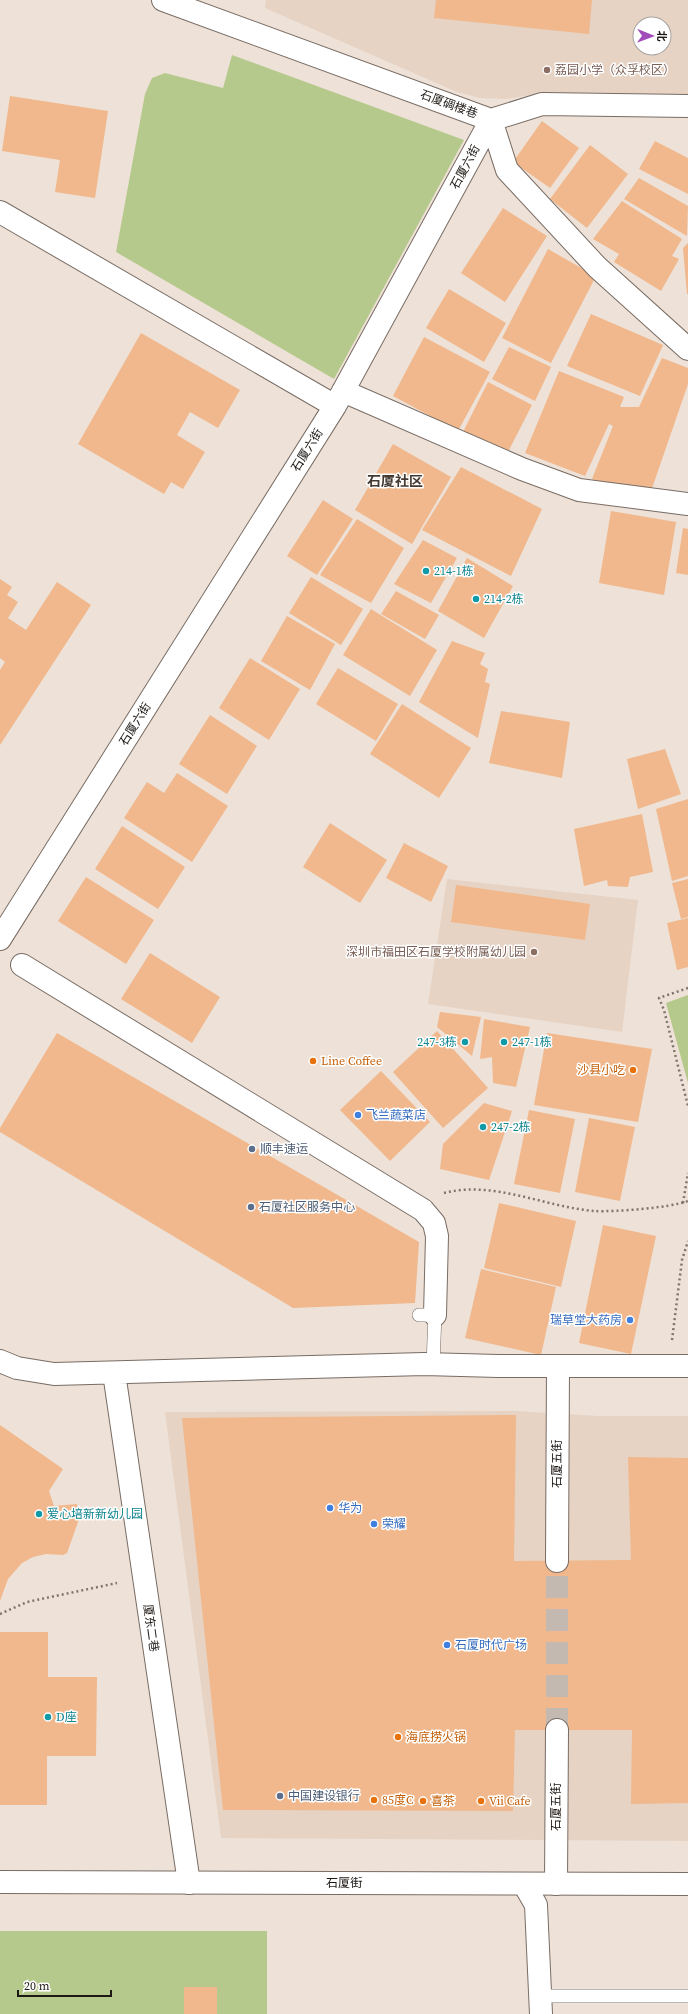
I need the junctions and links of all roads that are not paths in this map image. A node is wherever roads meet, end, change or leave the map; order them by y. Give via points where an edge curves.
1 (163, 0) edge
2 (688, 106) edge
3 (491, 120) junction
4 (0, 212) edge
5 (688, 349) edge
6 (339, 398) junction
7 (688, 504) edge
8 (0, 939) edge
9 (22, 965) dead end
10 (427, 1315) joint
11 (0, 1361) edge
12 (433, 1364) junction
13 (558, 1366) junction
14 (679, 1366) edge
15 (114, 1373) junction
16 (557, 1561) tunnel mouth
17 (557, 1730) tunnel mouth
18 (0, 1882) edge
19 (189, 1883) junction
20 (524, 1884) junction
21 (556, 1884) junction
22 (688, 1884) edge
23 (688, 1996) edge
24 (540, 2005) edge

1 - 3 street, 石厦碉楼巷
2 - 3 street via 542,104
3 - 5 street, 石厦碉楼巷 via 507,170 597,267
3 - 6 street, 石厦六街
4 - 6 street
6 - 7 street via 579,490
6 - 8 street, 石厦六街
9 - 10 street via 419,1208 434,1223 438,1236
10 - 12 lane
11 - 15 street via 17,1368 54,1374
12 - 13 street
12 - 15 street
13 - 14 street
13 - 16 street, 石厦五街
15 - 19 street, 厦东二巷
17 - 21 street, 石厦五街
18 - 19 street, 石厦街
19 - 20 street, 石厦街
20 - 21 street, 石厦街
20 - 24 street via 536,1905
21 - 22 street, 石厦街
23 - 24 lane

